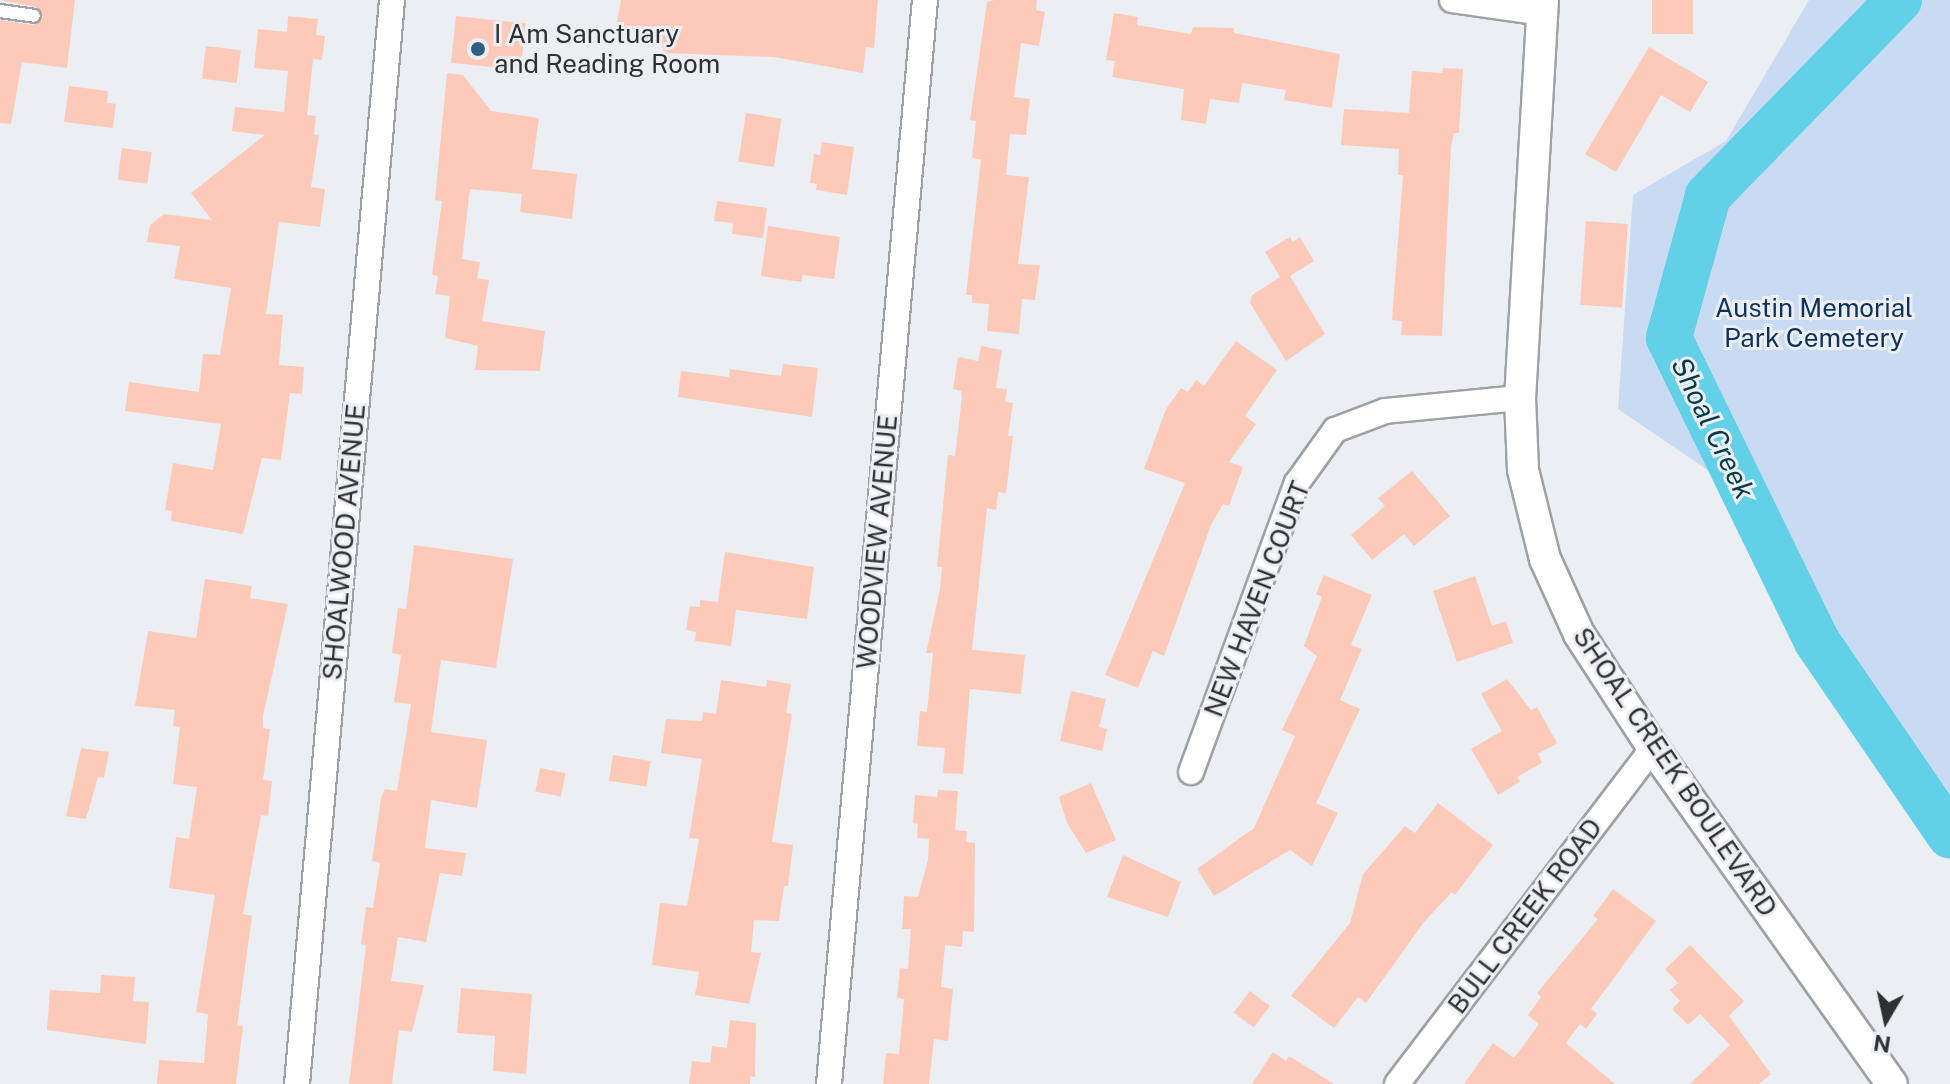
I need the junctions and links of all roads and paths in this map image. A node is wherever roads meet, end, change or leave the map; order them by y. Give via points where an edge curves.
1 (392, 0) edge
2 (925, 0) edge
3 (1452, 0) edge
4 (1542, 6) edge
5 (0, 11) edge
6 (34, 16) dead end
7 (1520, 398) junction
8 (1653, 748) junction
9 (1191, 772) dead end
10 (297, 1084) edge
11 (829, 1084) edge
12 (1397, 1084) edge
13 (1892, 1084) edge

1 - 10 street, SHOALWOOD AVENUE
2 - 11 street, WOODVIEW AVENUE
3 - 4 street
4 - 7 street, SHOAL CREEK BOULEVARD
5 - 6 lane
7 - 8 street, SHOAL CREEK BOULEVARD via 1523,470 1545,559 1579,634
7 - 9 street, NEW HAVEN COURT via 1385,411 1335,430 1297,483
8 - 12 street, BULL CREEK ROAD
8 - 13 street, SHOAL CREEK BOULEVARD

